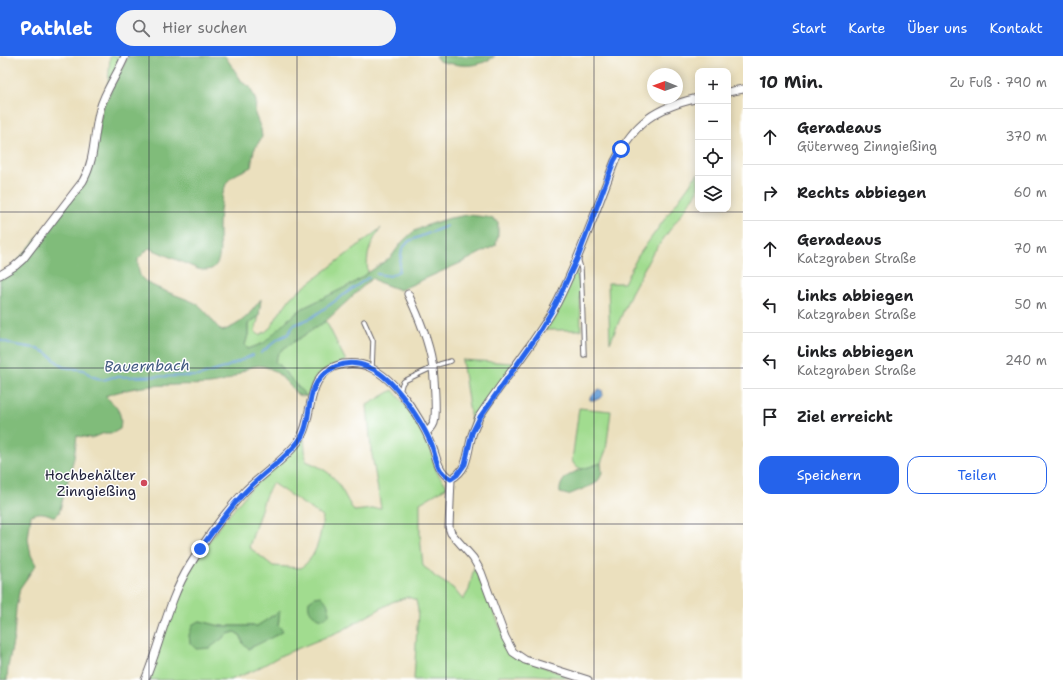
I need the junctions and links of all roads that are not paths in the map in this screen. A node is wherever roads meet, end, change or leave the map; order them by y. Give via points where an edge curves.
1 (125, 56) edge
2 (743, 88) edge
3 (731, 91) edge
4 (695, 99) edge
5 (578, 257) junction
6 (0, 275) edge
7 (408, 294) dead end
8 (364, 321) dead end
9 (584, 355) dead end
10 (451, 361) dead end
11 (372, 368) junction
12 (433, 368) junction
13 (400, 393) junction
14 (426, 432) junction
15 (451, 479) junction
16 (145, 680) edge
17 (588, 680) edge

1 - 6 street via 100,107 92,161 83,181 23,259
2 - 3 street
4 - 5 street via 668,107 651,116 630,136 614,161
5 - 9 lane via 581,269
5 - 15 street via 546,322 480,417 472,433 465,464
7 - 12 street via 427,342
8 - 11 lane via 373,341
10 - 12 lane
11 - 13 street
11 - 16 street via 362,364 336,366 318,382 298,442 246,491 189,566 176,593
12 - 13 lane via 404,381
12 - 14 street via 434,423
13 - 14 street
14 - 15 street via 441,471
15 - 17 street via 449,527 481,572 513,652 525,660

